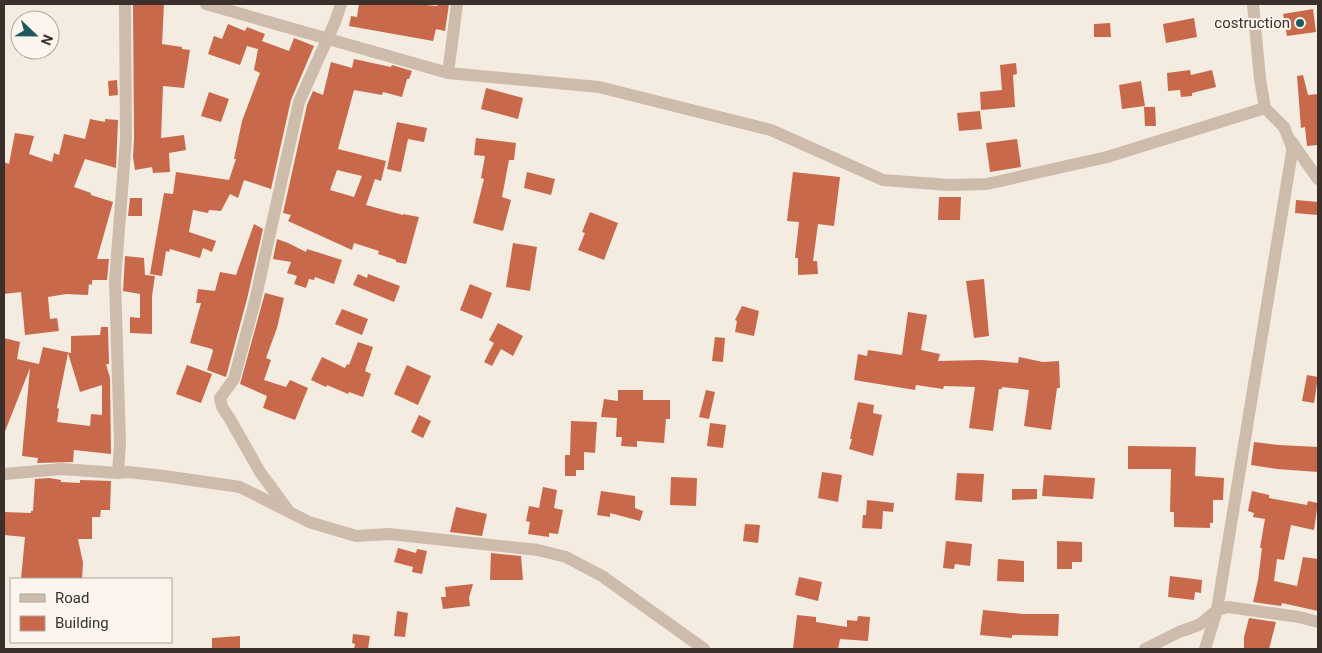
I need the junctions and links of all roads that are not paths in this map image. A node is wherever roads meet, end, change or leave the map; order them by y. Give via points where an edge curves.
1 (125, 4) edge
2 (206, 4) edge
3 (341, 4) edge
4 (457, 4) edge
5 (1252, 4) edge
6 (328, 39) junction
7 (448, 73) junction
8 (1265, 108) junction
9 (1288, 137) junction
10 (1318, 179) edge
11 (4, 474) edge
12 (118, 474) junction
13 (290, 513) junction
14 (1217, 610) junction
15 (1318, 622) edge
16 (704, 649) edge
17 (1145, 649) edge
18 (1205, 649) edge

1 - 12 street via 126,139 115,281 120,434
2 - 6 street
3 - 6 street
4 - 7 street
5 - 8 street
6 - 7 street
6 - 13 street via 299,102 236,371 220,398 222,407 260,472
7 - 8 street via 599,87 771,130 884,180 949,185 987,184 1108,157
8 - 9 street
9 - 10 street
9 - 14 street via 1292,152
11 - 12 street via 61,469
12 - 13 street via 128,472 240,487
13 - 16 street via 356,536 388,534 538,550 566,557 602,576
14 - 15 street via 1228,607
14 - 17 street via 1199,625
14 - 18 street

